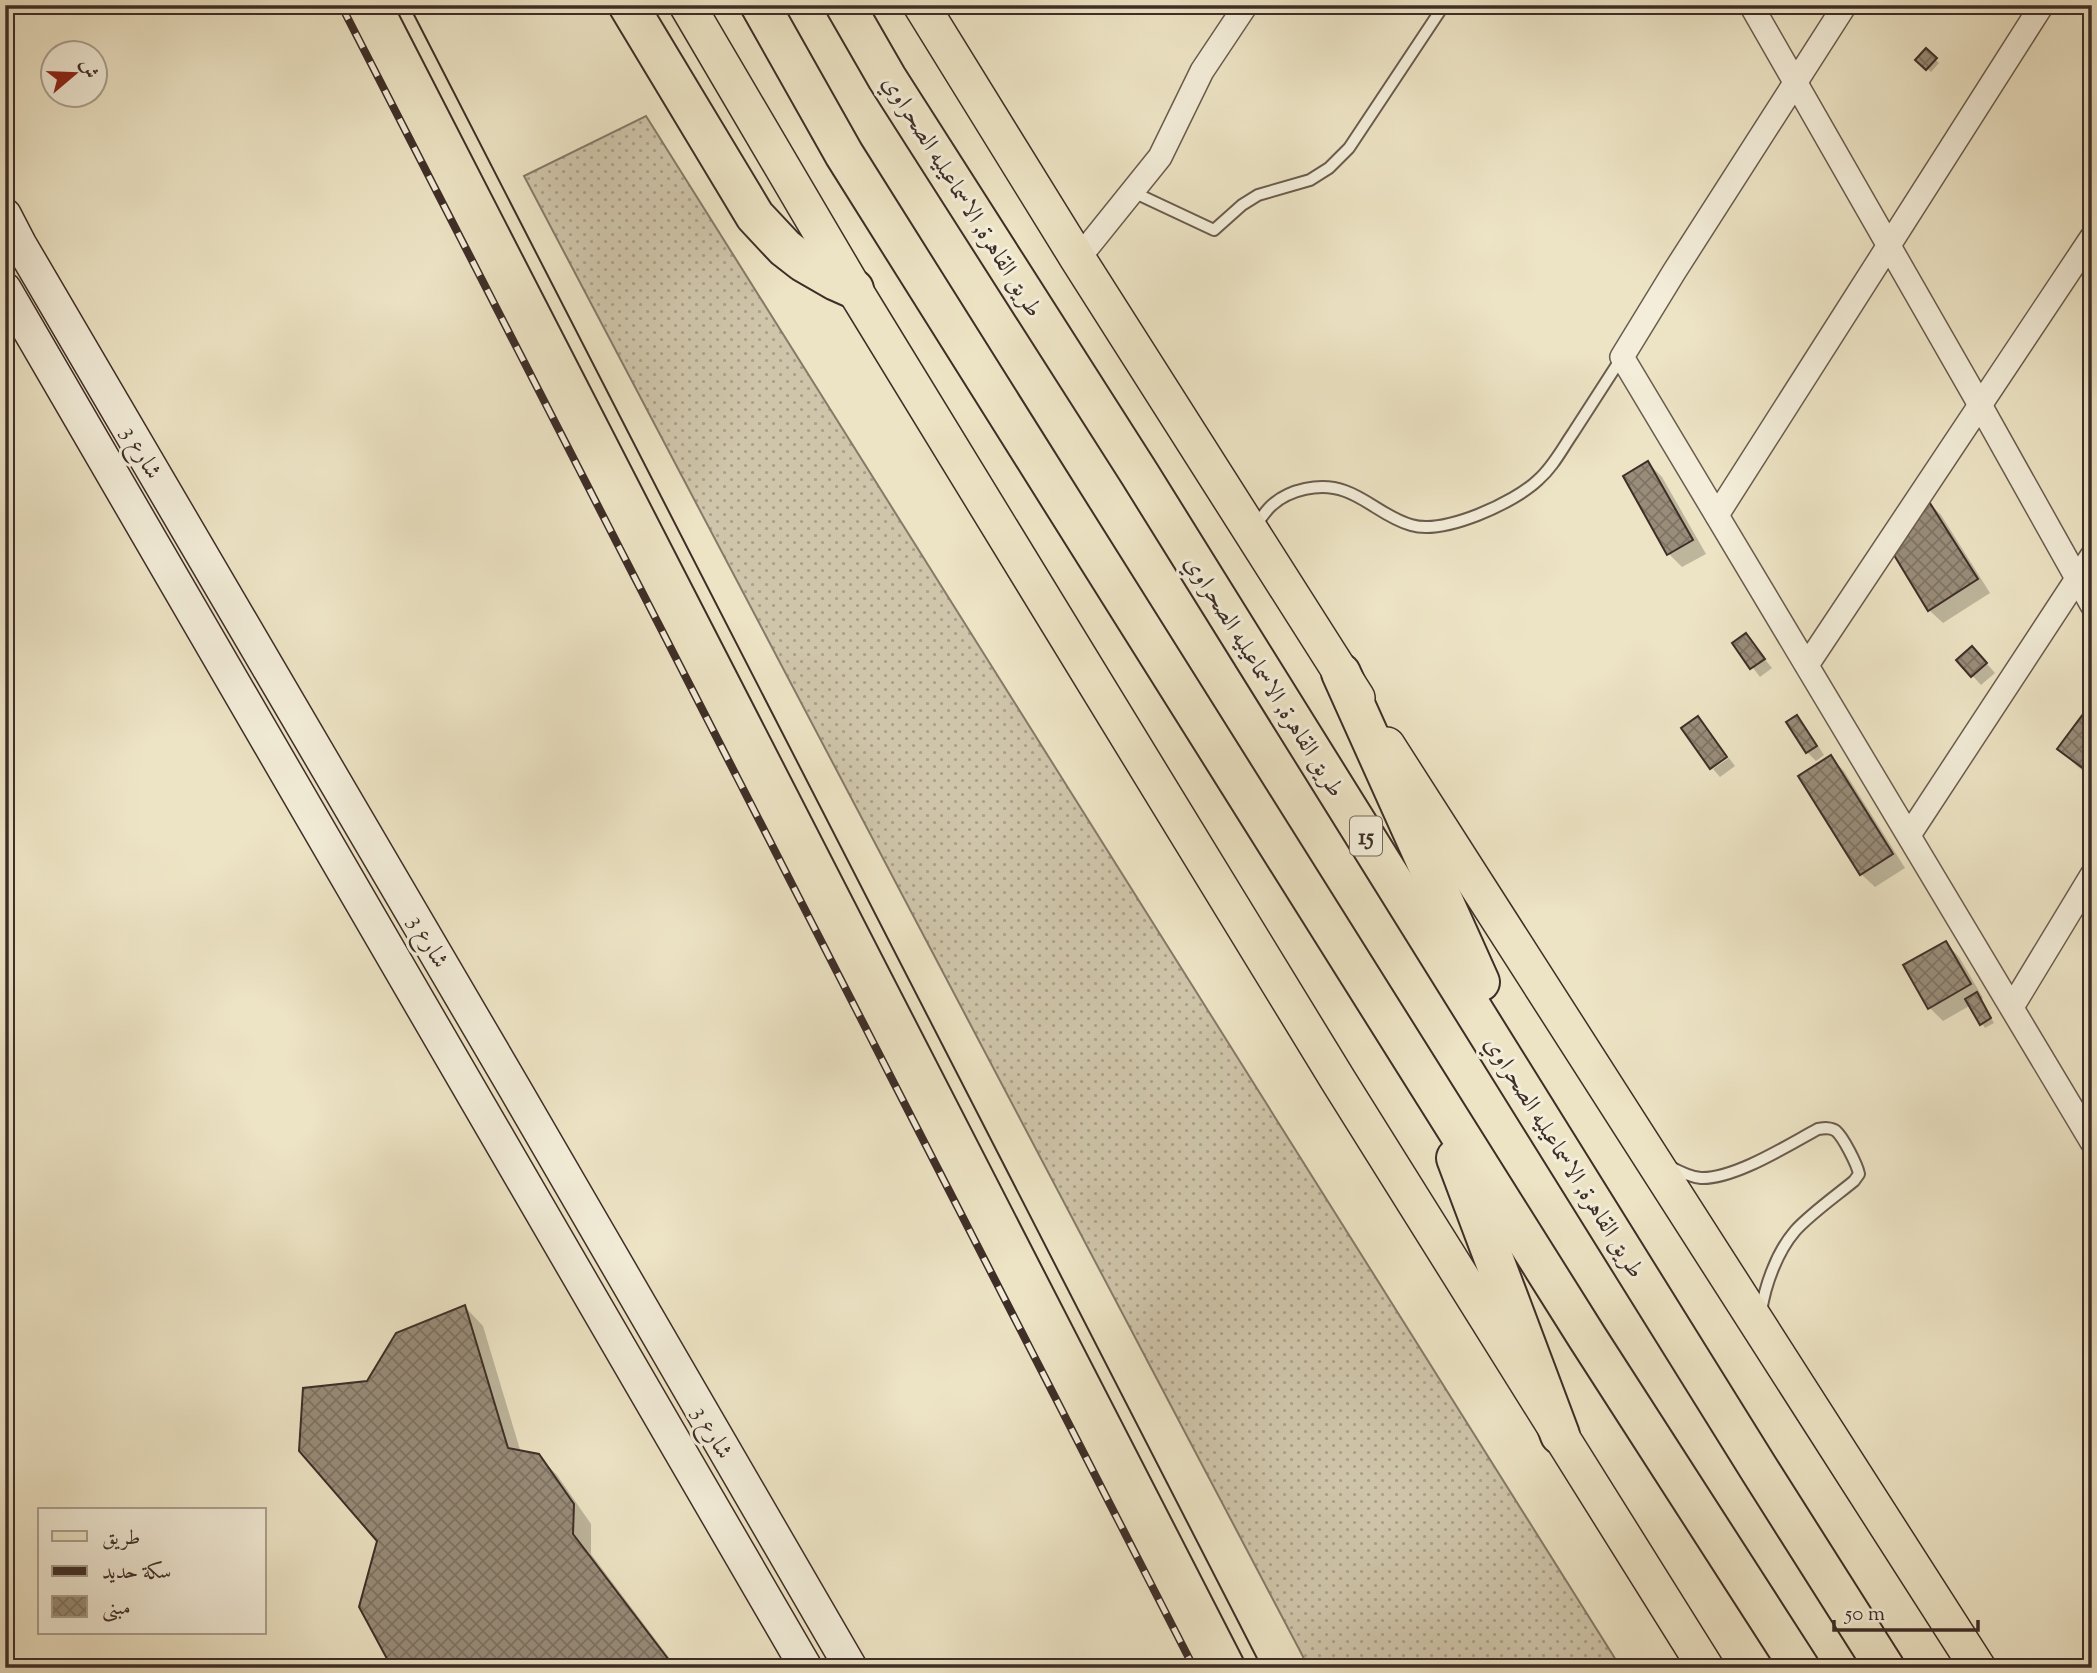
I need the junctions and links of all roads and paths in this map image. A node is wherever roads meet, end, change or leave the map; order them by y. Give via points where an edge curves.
1 (628, 5) edge
2 (687, 5) edge
3 (760, 5) edge
4 (845, 5) edge
5 (921, 5) edge
6 (1246, 5) edge
7 (1444, 5) edge
8 (1751, 5) edge
9 (1845, 5) edge
10 (2042, 5) edge
11 (1795, 84) junction
12 (1133, 192) junction
13 (5, 215) edge
14 (2092, 237) edge
15 (1889, 247) junction
16 (1078, 259) junction
17 (5, 289) edge
18 (854, 289) junction
19 (1622, 357) junction
20 (1980, 405) junction
21 (1717, 515) junction
22 (1251, 533) junction
23 (2092, 556) edge
24 (2077, 579) junction
25 (2092, 604) edge
26 (1807, 665) junction
27 (1341, 673) junction
28 (1909, 835) junction
29 (2092, 875) edge
30 (2012, 1007) junction
31 (1425, 1078) junction
32 (1541, 1118) junction
33 (2092, 1142) edge
34 (1648, 1152) junction
35 (1759, 1325) junction
36 (1560, 1435) junction
37 (806, 1668) edge
38 (851, 1668) edge
39 (1706, 1668) edge
40 (1800, 1668) edge
41 (1885, 1668) edge
42 (1978, 1668) edge

1 - 18 highway via 755,216 803,262
2 - 18 main road
3 - 31 highway via 844,154
4 - 32 highway, طريق القاهرة, الاسماعيليه الصحراوي / 15
5 - 16 main road
6 - 12 street via 1202,71 1160,157
7 - 12 lane via 1349,148 1310,180 1258,195 1214,230
8 - 11 street
9 - 11 street
10 - 15 street
11 - 15 street
11 - 19 street
12 - 16 street
13 - 38 main road, شارع 3
14 - 20 street
15 - 20 street
15 - 21 street
16 - 22 main road
17 - 37 main road, شارع 3
18 - 36 main road
19 - 21 street
19 - 22 lane via 1553,464 1537,482 1490,510 1439,526 1414,526 1345,491 1309,488 1289,493 1270,506
20 - 24 street
20 - 26 street
21 - 26 street
22 - 27 main road
23 - 24 street
24 - 25 street
24 - 28 street
26 - 28 street
27 - 32 highway
27 - 34 main road
28 - 30 street
29 - 30 street
30 - 33 street
31 - 36 highway
31 - 40 highway
32 - 41 highway, طريق القاهرة, الاسماعيليه الصحراوي / 15
34 - 35 main road
34 - 35 lane via 1680,1172 1700,1178 1763,1159 1818,1129 1837,1132 1859,1174 1795,1231 1777,1261
35 - 42 main road
36 - 39 main road

